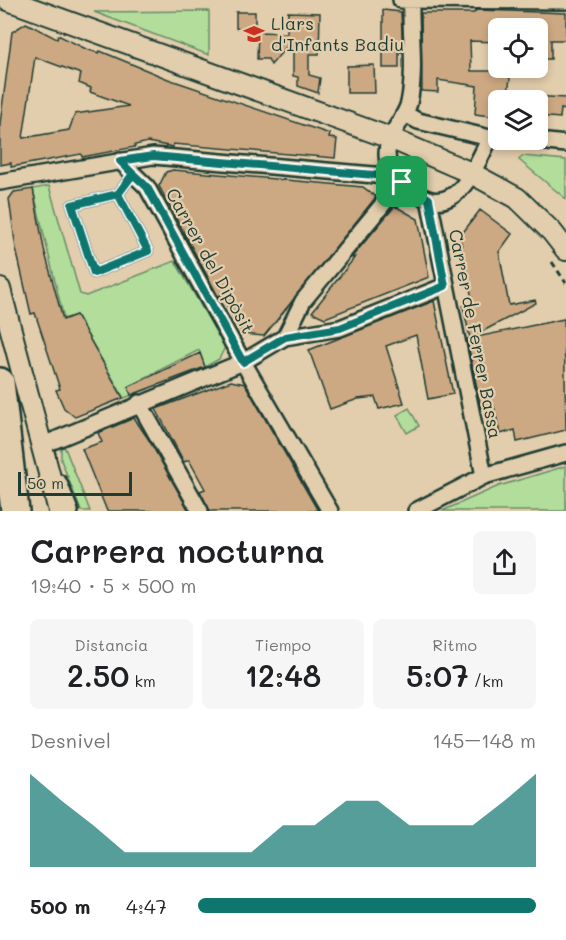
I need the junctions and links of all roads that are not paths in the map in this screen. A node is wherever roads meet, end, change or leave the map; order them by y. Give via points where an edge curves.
1 (3, 0) edge
2 (8, 0) edge
3 (407, 0) edge
4 (566, 1) edge
5 (0, 13) edge
6 (405, 114) junction
7 (488, 137) edge
8 (390, 138) junction
9 (548, 142) edge
10 (566, 144) edge
11 (488, 147) edge
12 (120, 161) junction
13 (471, 173) junction
14 (133, 174) junction
15 (0, 182) edge
16 (402, 182) junction
17 (118, 194) junction
18 (429, 199) junction
19 (566, 250) edge
20 (445, 286) junction
21 (0, 289) edge
22 (285, 337) junction
23 (243, 362) junction
24 (0, 381) edge
25 (139, 404) junction
26 (43, 445) junction
27 (566, 453) edge
28 (484, 476) junction
29 (0, 478) edge
30 (8, 511) edge
31 (15, 511) edge
32 (59, 511) edge
33 (70, 511) edge
34 (200, 511) edge
35 (330, 511) edge
36 (416, 511) edge

1 - 5 street
2 - 8 street
3 - 4 street
3 - 6 street via 411,90
6 - 7 street via 418,121
6 - 8 street
8 - 13 street
8 - 16 street via 387,163
9 - 10 street
11 - 13 street
12 - 14 street, Carrer del Dipòsit
12 - 15 street
12 - 16 street via 153,156 386,176
13 - 18 street via 460,191 447,198
13 - 19 street via 517,198
14 - 17 lane
14 - 23 street, Carrer del Dipòsit via 147,187
16 - 18 street
16 - 22 street via 303,302
17 - 17 lane via 72,205 94,273 148,251
18 - 20 street, Carrer de Ferrer Bassa
20 - 22 street via 340,328
20 - 28 street, Carrer de Ferrer Bassa
21 - 26 street
22 - 23 street
23 - 25 street
23 - 35 street, Carrer del Dipòsit
24 - 31 highway
25 - 26 street
25 - 34 street
26 - 32 street
26 - 33 street
27 - 28 street
28 - 36 street
29 - 30 highway

